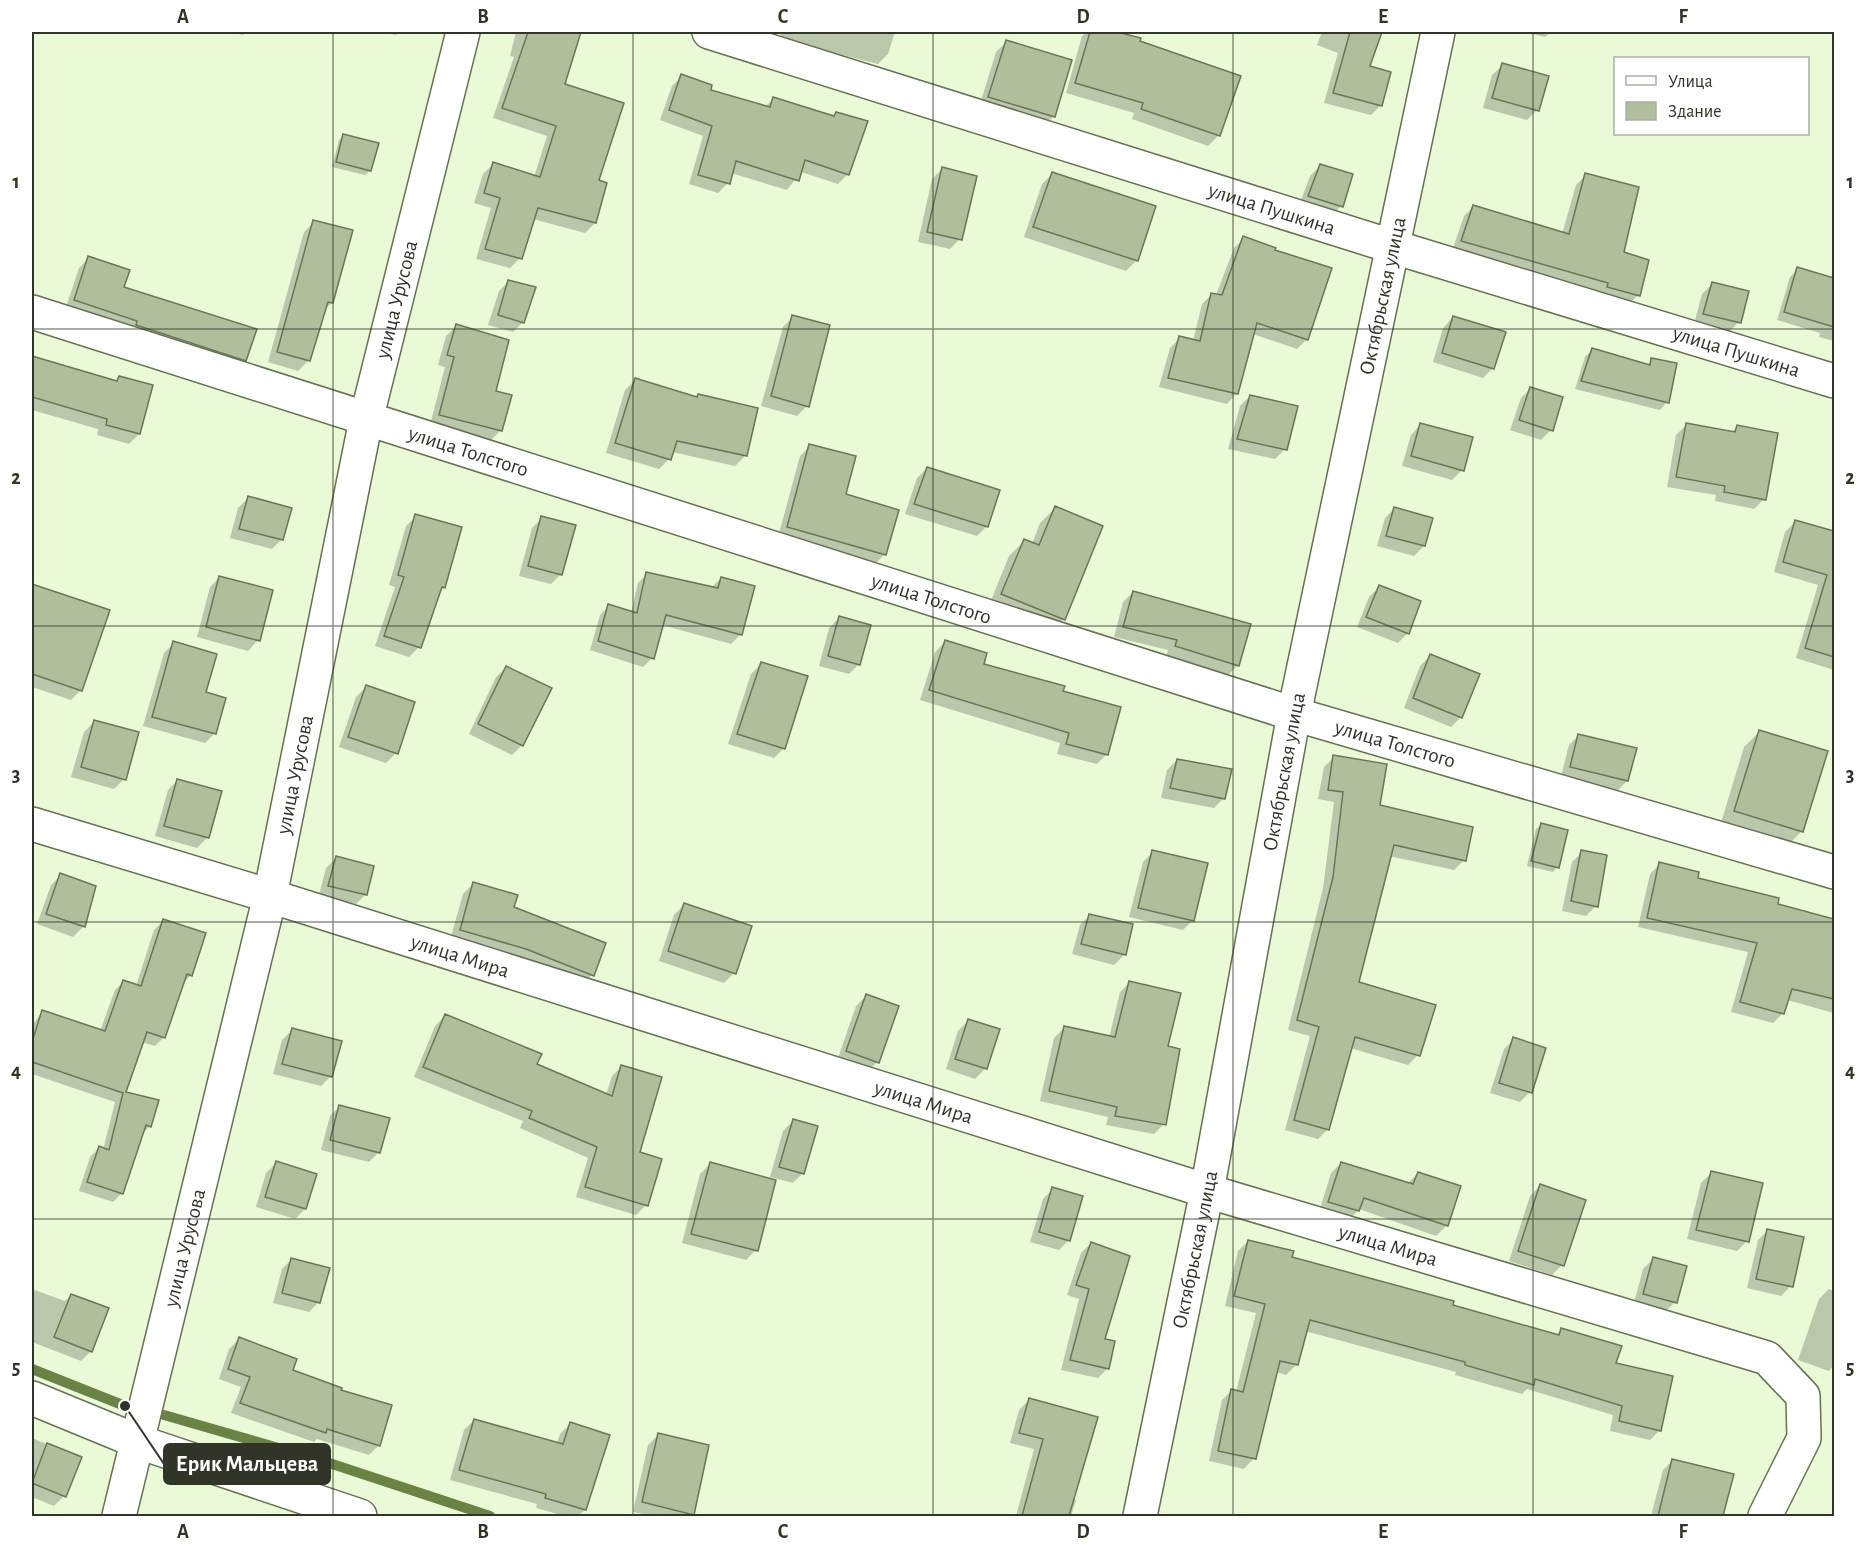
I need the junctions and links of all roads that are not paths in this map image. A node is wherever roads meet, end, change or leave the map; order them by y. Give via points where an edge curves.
1 (463, 32) edge
2 (709, 32) edge
3 (1438, 32) edge
4 (1394, 247) junction
5 (32, 312) edge
6 (1834, 381) edge
7 (366, 420) junction
8 (1293, 714) junction
9 (32, 824) edge
10 (1834, 872) edge
11 (270, 896) junction
12 (1207, 1191) junction
13 (32, 1398) edge
14 (138, 1443) junction
15 (119, 1516) edge
16 (360, 1516) edge
17 (1140, 1516) edge
18 (1766, 1516) edge

1 - 7 street, улица Урусова
2 - 4 street, улица Пушкина
3 - 4 street, Октябрьская улица
4 - 6 street, улица Пушкина
4 - 8 street, Октябрьская улица
5 - 7 street, улица Толстого
7 - 8 street, улица Толстого
7 - 11 street, улица Урусова
8 - 10 street, улица Толстого
8 - 12 street, Октябрьская улица
9 - 11 street, улица Мира
11 - 12 street, улица Мира
11 - 14 street, улица Урусова
12 - 17 street, Октябрьская улица
12 - 18 street, улица Мира via 1767,1358 1803,1396 1804,1438
13 - 14 street
14 - 15 street, улица Урусова
14 - 16 street

